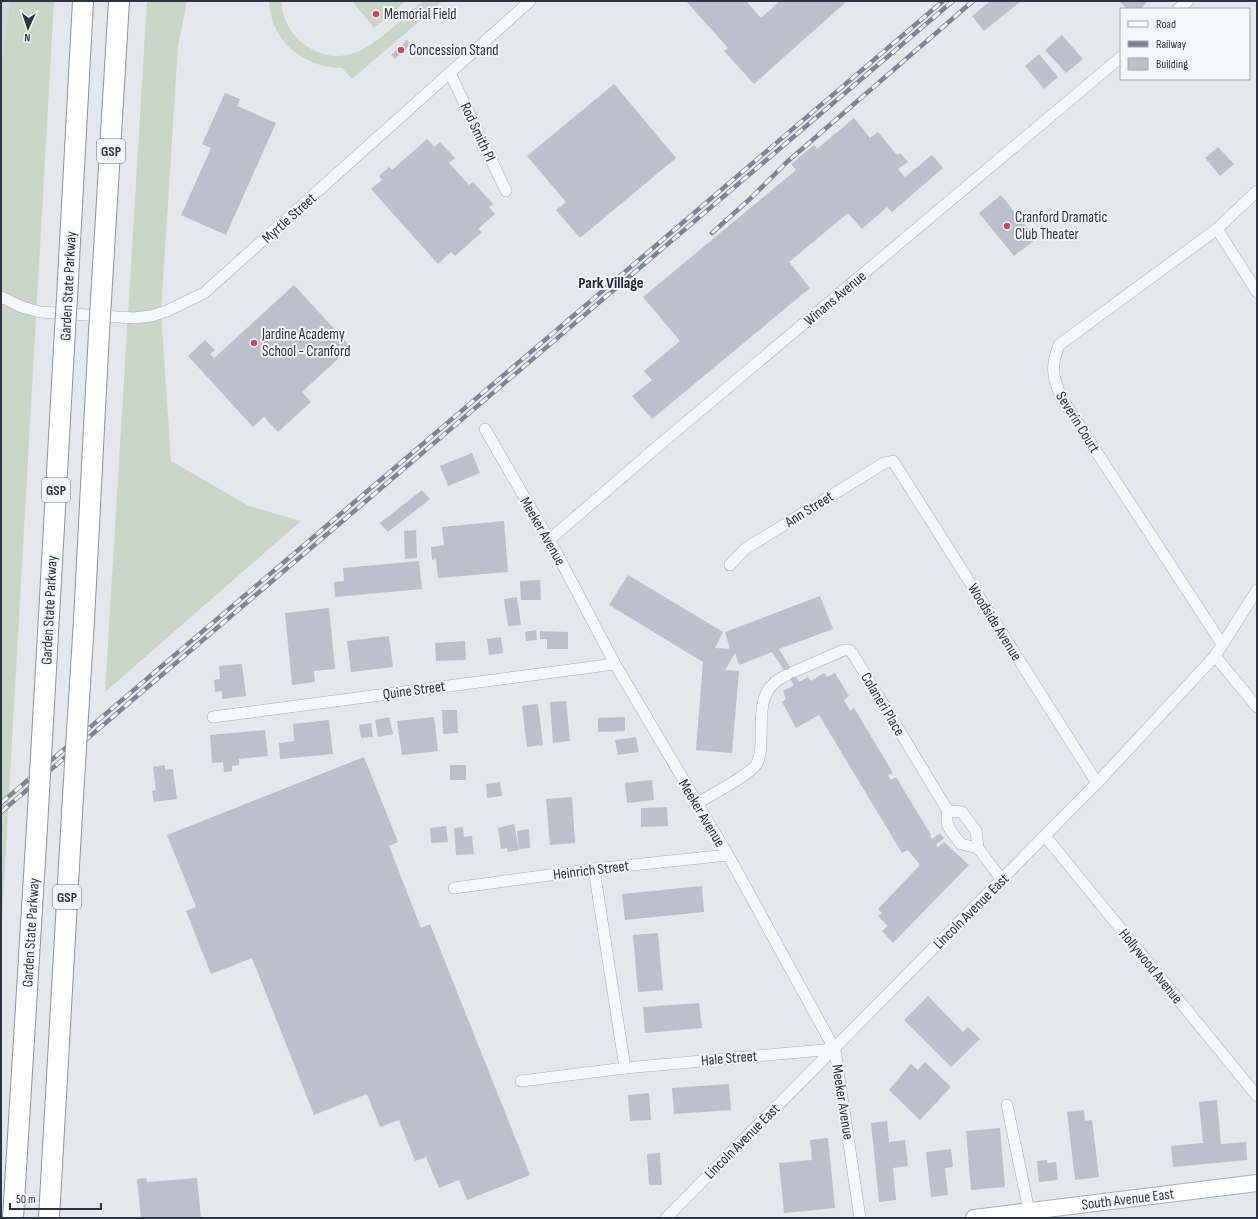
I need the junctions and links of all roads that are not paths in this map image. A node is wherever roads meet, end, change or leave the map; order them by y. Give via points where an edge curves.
1 (83, 1) edge
2 (119, 1) edge
3 (530, 1) edge
4 (1188, 1) edge
5 (1179, 8) edge
6 (1120, 58) edge
7 (450, 73) junction
8 (506, 191) dead end
9 (1257, 191) edge
10 (1217, 229) junction
11 (1257, 292) edge
12 (1, 297) edge
13 (485, 429) dead end
14 (893, 461) joint
15 (549, 540) junction
16 (730, 566) dead end
17 (1257, 590) edge
18 (1222, 644) junction
19 (1215, 656) junction
20 (614, 664) junction
21 (1257, 707) edge
22 (214, 717) dead end
23 (1097, 783) junction
24 (696, 804) junction
25 (948, 811) junction
26 (1045, 836) junction
27 (978, 848) junction
28 (728, 855) junction
29 (594, 870) junction
30 (1002, 880) junction
31 (454, 888) dead end
32 (834, 1049) junction
33 (625, 1068) junction
34 (522, 1081) dead end
35 (1257, 1096) edge
36 (1008, 1105) dead end
37 (1257, 1182) edge
38 (1028, 1211) junction
39 (13, 1218) edge
40 (49, 1218) edge
41 (666, 1218) edge
42 (860, 1218) edge
43 (974, 1218) edge

1 - 39 highway, Garden State Parkway / GSP, bridge
2 - 40 highway, GSP, bridge
3 - 7 street, Myrtle Street
4 - 5 street
6 - 15 street, Winans Avenue
7 - 8 street, Rod Smith Pl
7 - 12 street, Myrtle Street via 204,294 183,305 151,316 124,318 40,312
9 - 10 street, Severin Court
10 - 11 street
10 - 18 street, Severin Court via 1059,345 1054,356 1053,377 1062,399
13 - 15 street, Meeker Avenue
14 - 16 street, Ann Street via 884,462 746,549
14 - 23 street, Woodside Avenue
15 - 20 street, Meeker Avenue
17 - 18 street, Lincoln Avenue East
18 - 19 street, Lincoln Avenue East
19 - 21 street
19 - 23 street, Lincoln Avenue East
20 - 22 street, Quine Street
20 - 24 street, Meeker Avenue
23 - 26 street, Lincoln Avenue East
24 - 25 street, Colaneri Place via 756,764 761,751 763,701 768,688 777,679 848,650 853,654
24 - 28 street, Meeker Avenue
25 - 27 street via 962,812 976,830
25 - 27 street, Colaneri Place via 947,826 961,844
26 - 30 street, Lincoln Avenue East
26 - 35 street, Hollywood Avenue
27 - 30 street
28 - 29 street, Heinrich Street
28 - 32 street, Meeker Avenue
29 - 31 street, Heinrich Street
29 - 33 street
30 - 32 street, Lincoln Avenue East
32 - 33 street, Hale Street
32 - 41 street, Lincoln Avenue East
32 - 42 street, Meeker Avenue
33 - 34 street, Hale Street
36 - 38 street
37 - 38 main road, South Avenue East
38 - 43 main road, South Avenue East

